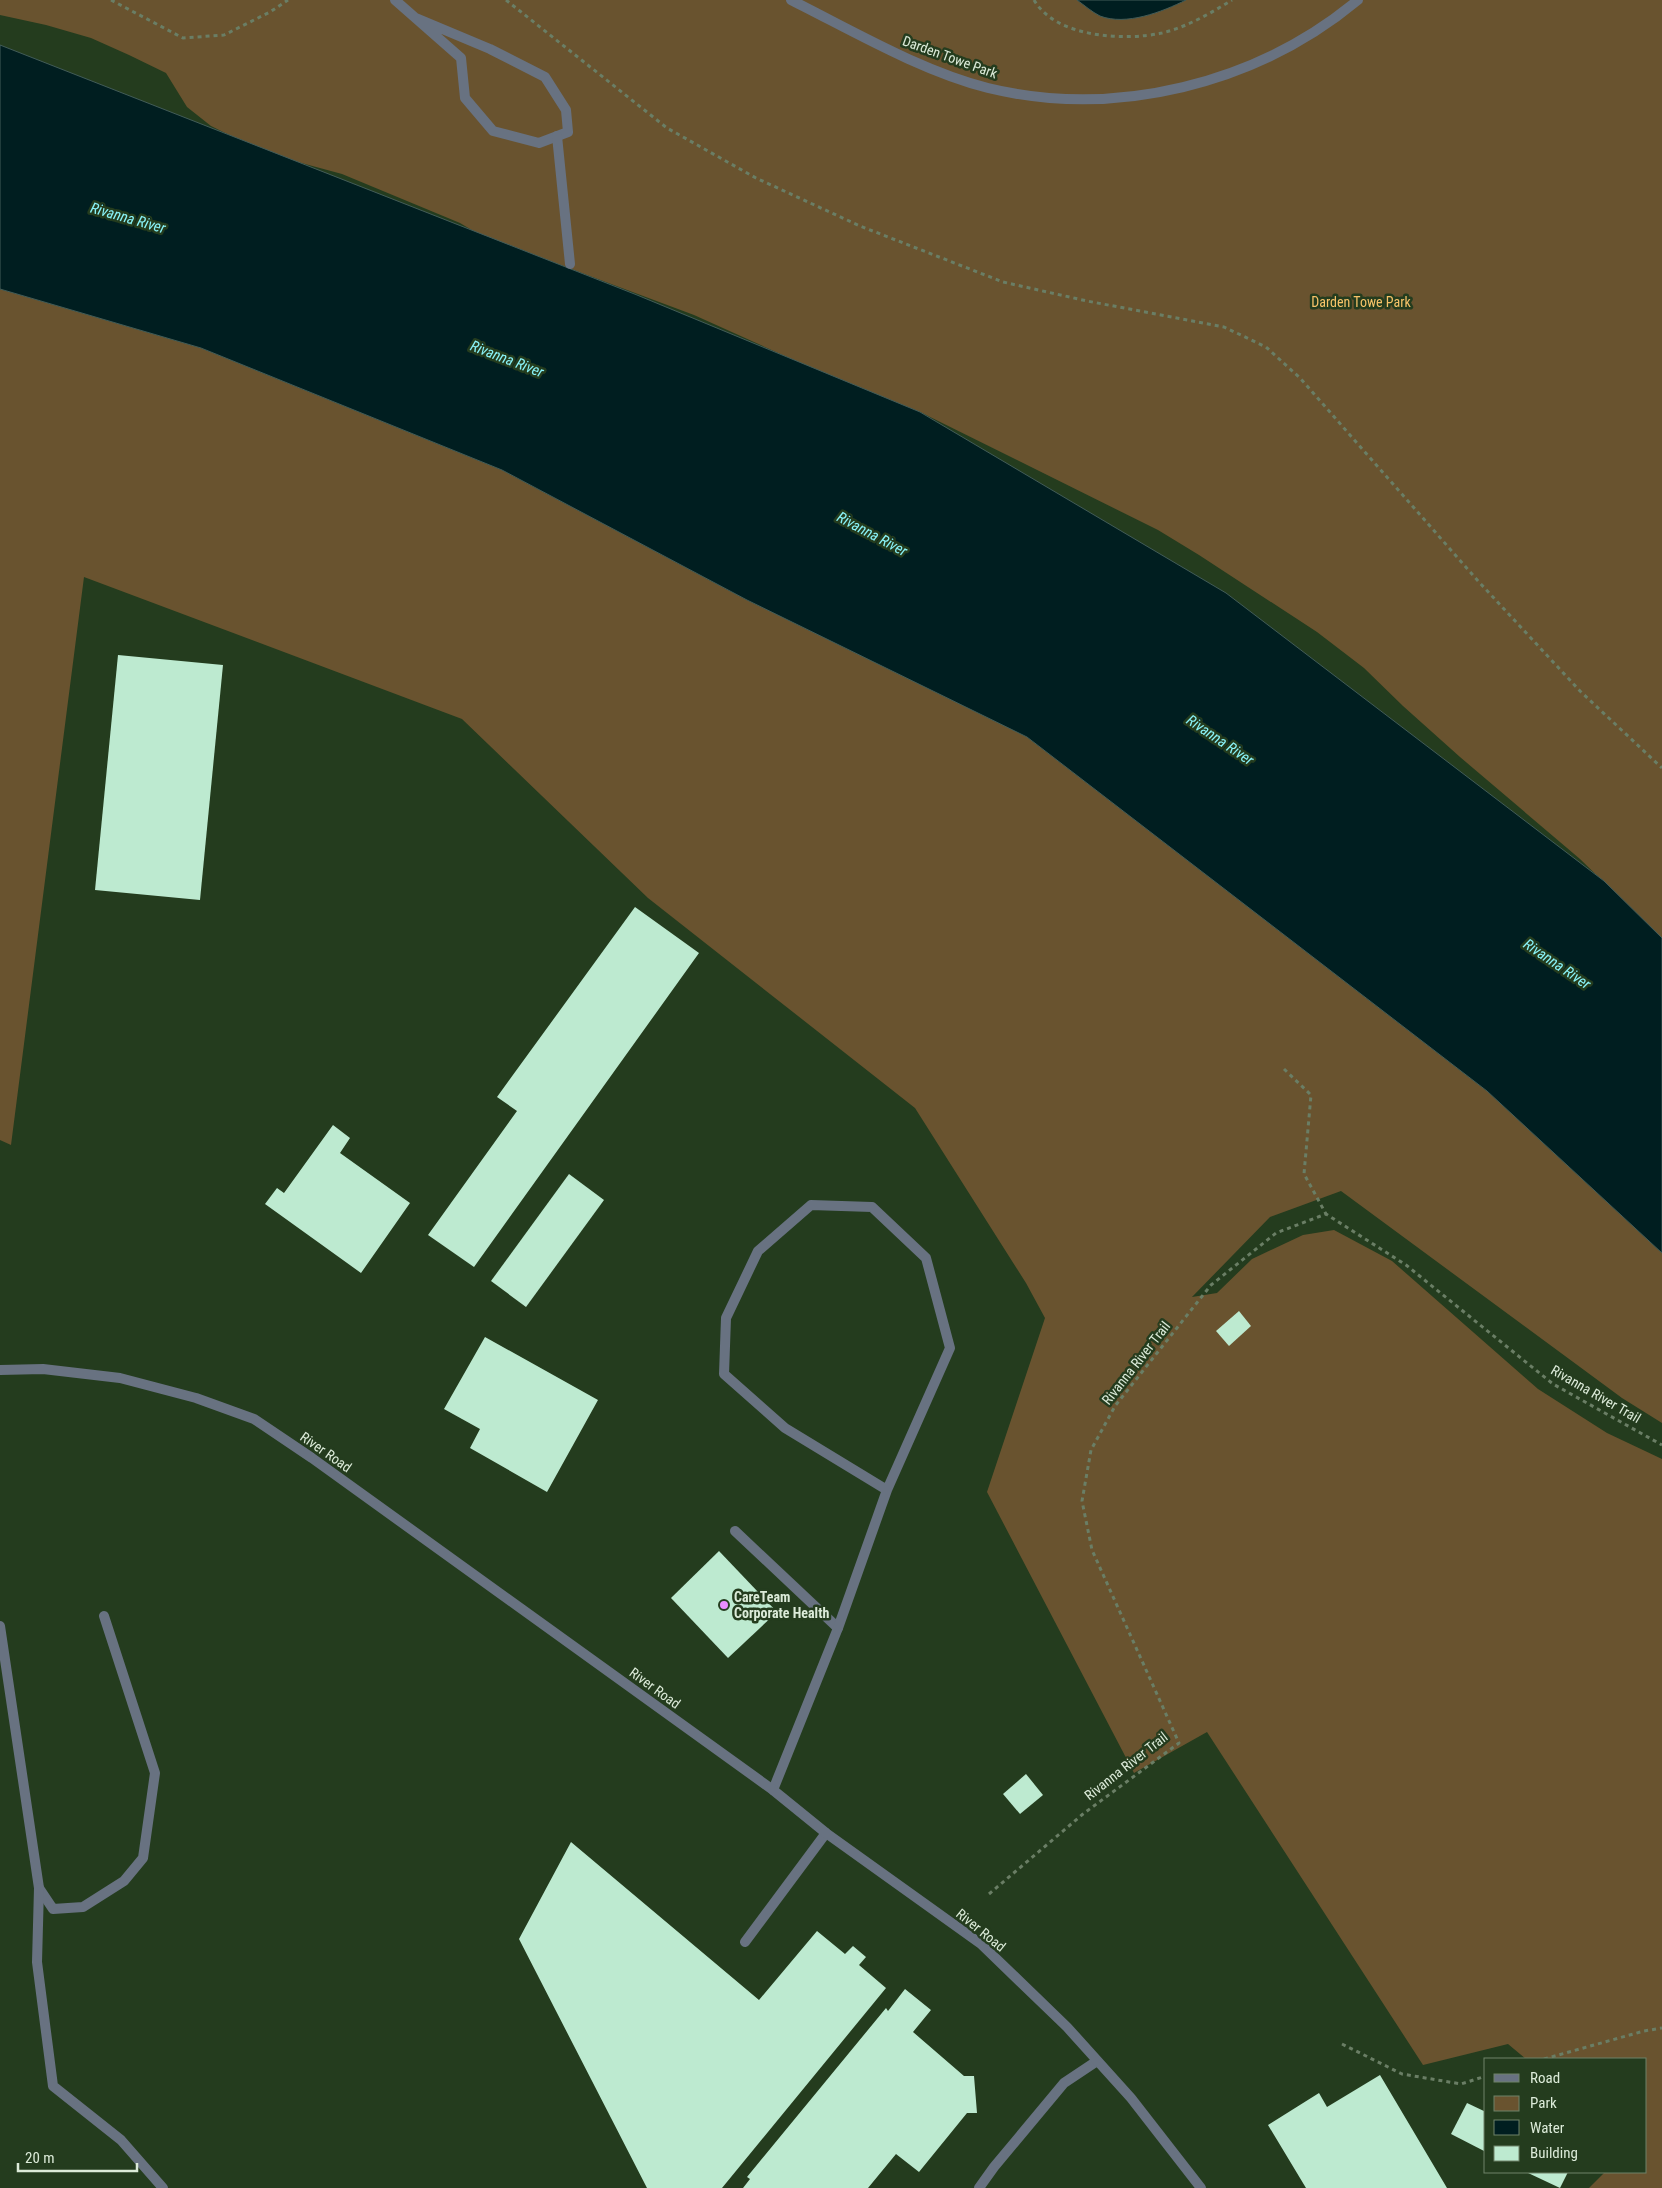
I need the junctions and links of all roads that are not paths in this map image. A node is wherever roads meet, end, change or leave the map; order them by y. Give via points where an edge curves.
1 (395, 0) edge
2 (792, 0) edge
3 (1358, 0) edge
4 (416, 18) junction
5 (557, 136) junction
6 (570, 264) dead end
7 (0, 1370) edge
8 (887, 1490) junction
9 (735, 1532) dead end
10 (104, 1616) dead end
11 (0, 1626) edge
12 (838, 1628) junction
13 (773, 1790) junction
14 (826, 1833) junction
15 (39, 1888) junction
16 (745, 1942) dead end
17 (1097, 2061) junction
18 (163, 2188) edge
19 (979, 2188) edge
20 (1201, 2188) edge

1 - 4 street
2 - 3 street, Darden Towe Park via 915,62 987,87 1036,96 1086,99 1148,95 1213,79 1288,48 1332,22
4 - 5 street via 461,58 465,98 493,131 539,143
4 - 5 street via 490,49 545,77 566,110 568,132
5 - 6 street
7 - 13 street, River Road via 43,1369 120,1378 196,1398 254,1419
8 - 8 street via 950,1348 926,1258 872,1207 811,1205 758,1251 726,1318 724,1374 785,1428
8 - 12 street
9 - 12 street
10 - 15 street via 155,1773 144,1858 124,1881 83,1907 53,1909
11 - 15 street
12 - 13 street
13 - 14 street, River Road
14 - 16 street
14 - 17 street, River Road via 981,1944 1067,2027
15 - 18 street via 37,1962 53,2086 121,2140
17 - 19 street via 1064,2083
17 - 20 street, River Road

